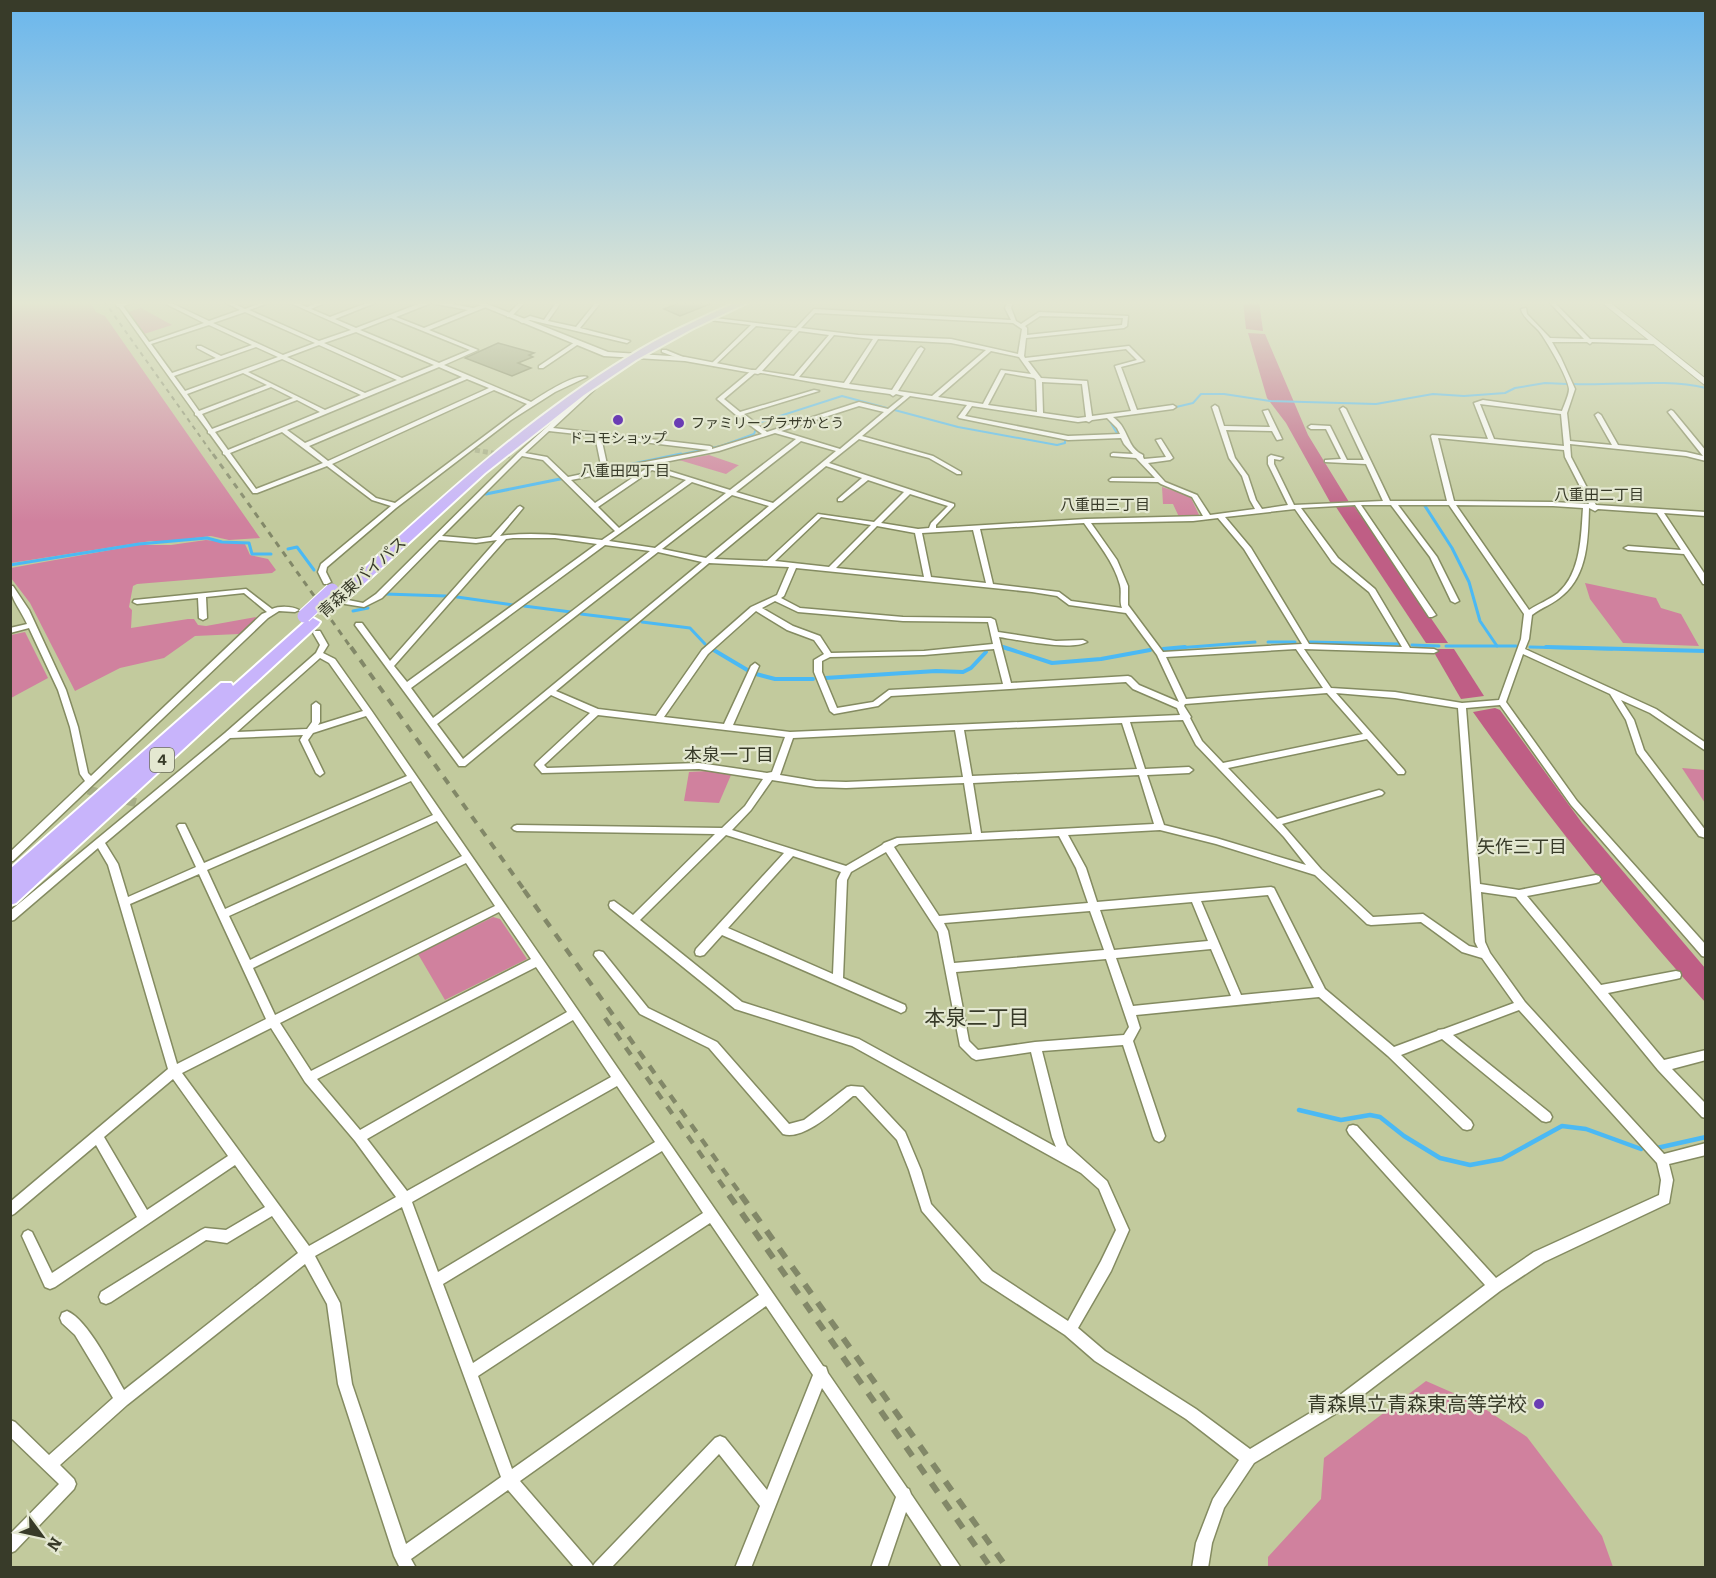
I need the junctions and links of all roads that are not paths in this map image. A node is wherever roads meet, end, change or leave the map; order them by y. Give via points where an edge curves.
1 (174, 375) edge
2 (238, 375) edge
3 (250, 375) edge
4 (321, 375) edge
5 (390, 375) edge
6 (414, 375) edge
7 (462, 375) edge
8 (588, 375) edge
9 (604, 375) edge
10 (752, 375) edge
11 (773, 375) edge
12 (798, 375) edge
13 (852, 375) edge
14 (905, 375) edge
15 (961, 375) edge
16 (1001, 375) edge
17 (1021, 375) edge
18 (1034, 375) edge
19 (1121, 375) edge
20 (1565, 375) edge
21 (1694, 375) edge
22 (170, 376) joint
23 (467, 377) junction
24 (584, 377) junction
25 (599, 378) junction
26 (795, 378) junction
27 (1037, 378) junction
28 (402, 380) junction
29 (1706, 384) edge
30 (272, 385) junction
31 (844, 386) junction
32 (495, 388) junction
33 (816, 391) dead end
34 (183, 394) junction
35 (893, 394) junction
36 (365, 395) junction
37 (907, 396) junction
38 (298, 398) junction
39 (932, 399) junction
40 (531, 404) junction
41 (970, 405) junction
42 (1215, 406) dead end
43 (984, 407) junction
44 (1173, 407) dead end
45 (1343, 409) dead end
46 (888, 411) junction
47 (1134, 411) junction
48 (1266, 411) dead end
49 (326, 412) junction
50 (1671, 412) dead end
51 (1564, 413) junction
52 (197, 414) junction
53 (738, 414) junction
54 (1040, 415) junction
55 (1598, 415) dead end
56 (1109, 416) junction
57 (1089, 420) junction
58 (1311, 427) dead end
59 (1222, 428) junction
60 (548, 429) junction
61 (1274, 429) junction
62 (284, 430) junction
63 (774, 431) junction
64 (210, 432) junction
65 (766, 434) junction
66 (597, 436) junction
67 (1123, 436) junction
68 (858, 437) junction
69 (800, 439) junction
70 (1279, 439) dead end
71 (1159, 440) dead end
72 (1492, 441) junction
73 (1567, 445) junction
74 (304, 446) junction
75 (1616, 447) junction
76 (717, 450) junction
77 (841, 451) junction
78 (225, 453) junction
79 (1113, 455) dead end
80 (516, 456) junction
81 (1143, 458) junction
82 (1280, 458) dead end
83 (1706, 458) edge
84 (1328, 461) dead end
85 (1345, 462) junction
86 (1369, 462) junction
87 (326, 464) junction
88 (642, 464) junction
89 (825, 464) junction
90 (652, 467) junction
91 (605, 471) junction
92 (959, 473) dead end
93 (867, 477) junction
94 (566, 479) junction
95 (691, 480) junction
96 (1112, 480) dead end
97 (1161, 480) junction
98 (909, 491) junction
99 (732, 492) junction
100 (840, 500) dead end
101 (1451, 503) junction
102 (1357, 504) junction
103 (1391, 504) junction
104 (396, 505) junction
105 (775, 506) junction
106 (594, 507) junction
107 (1294, 507) junction
108 (520, 508) dead end
109 (1591, 509) junction
110 (1259, 510) junction
111 (1660, 513) junction
112 (1706, 514) edge
113 (1220, 516) junction
114 (1208, 518) junction
115 (1086, 521) junction
116 (875, 524) junction
117 (976, 528) junction
118 (619, 531) junction
119 (918, 531) junction
120 (932, 531) junction
121 (504, 537) junction
122 (439, 538) junction
123 (494, 539) junction
124 (606, 543) junction
125 (1628, 548) dead end
126 (657, 550) junction
127 (1686, 552) junction
128 (708, 561) junction
129 (769, 563) junction
130 (794, 565) junction
131 (831, 569) junction
132 (928, 579) junction
133 (1706, 582) edge
134 (990, 585) junction
135 (10, 588) edge
136 (337, 593) junction
137 (202, 596) junction
138 (775, 598) junction
139 (1455, 601) dead end
140 (137, 602) dead end
141 (758, 608) junction
142 (1127, 611) junction
143 (271, 612) junction
144 (1527, 614) junction
145 (1432, 615) dead end
146 (203, 618) dead end
147 (307, 620) junction
148 (32, 625) junction
149 (359, 625) dead end
150 (10, 631) edge
151 (994, 634) junction
152 (1083, 642) dead end
153 (997, 646) junction
154 (1303, 646) junction
155 (1408, 650) junction
156 (1521, 650) junction
157 (1434, 651) dead end
158 (319, 654) junction
159 (829, 655) junction
160 (1161, 655) junction
161 (390, 666) junction
162 (755, 666) dead end
163 (1007, 684) junction
164 (406, 687) junction
165 (1329, 690) junction
166 (550, 692) junction
167 (1612, 692) junction
168 (1502, 702) junction
169 (1181, 704) junction
170 (316, 705) dead end
171 (1462, 706) junction
172 (368, 712) junction
173 (596, 712) junction
174 (1186, 717) junction
175 (659, 718) junction
176 (1125, 720) junction
177 (432, 723) junction
178 (728, 726) junction
179 (959, 728) junction
180 (312, 730) junction
181 (228, 735) junction
182 (790, 735) junction
183 (1370, 736) junction
184 (1706, 748) edge
185 (1221, 766) junction
186 (1189, 770) dead end
187 (1143, 772) junction
188 (1401, 772) dead end
189 (320, 773) dead end
190 (773, 776) junction
191 (412, 777) junction
192 (969, 780) junction
193 (87, 786) junction
194 (1379, 793) dead end
195 (439, 816) junction
196 (1274, 823) junction
197 (182, 826) dead end
198 (1160, 827) junction
199 (518, 828) dead end
200 (725, 831) junction
201 (1062, 832) junction
202 (1706, 835) edge
203 (977, 836) junction
204 (100, 843) junction
205 (887, 845) junction
206 (790, 853) junction
207 (10, 858) edge
208 (468, 858) junction
209 (202, 868) junction
210 (847, 870) junction
211 (1318, 872) junction
212 (1596, 879) dead end
213 (10, 880) edge
214 (1476, 886) junction
215 (1519, 894) junction
216 (1195, 898) junction
217 (124, 902) junction
218 (614, 905) dead end
219 (1095, 905) junction
220 (14, 906) edge
221 (501, 907) junction
222 (223, 914) junction
223 (10, 917) edge
224 (635, 920) junction
225 (937, 920) junction
226 (722, 930) junction
227 (1215, 945) junction
228 (700, 952) dead end
229 (1706, 953) edge
230 (1112, 954) junction
231 (599, 955) dead end
232 (1486, 956) junction
233 (538, 961) junction
234 (248, 966) junction
235 (950, 968) junction
236 (1676, 975) dead end
237 (838, 980) junction
238 (1599, 990) junction
239 (1321, 992) junction
240 (1237, 999) junction
241 (1521, 1005) junction
242 (901, 1008) dead end
243 (1130, 1011) junction
244 (574, 1014) junction
245 (273, 1022) junction
246 (1442, 1033) junction
247 (1127, 1040) junction
248 (1035, 1047) junction
249 (1392, 1053) junction
250 (1706, 1055) edge
251 (1662, 1066) junction
252 (174, 1071) junction
253 (309, 1078) junction
254 (618, 1079) junction
255 (1706, 1113) edge
256 (1546, 1117) dead end
257 (1467, 1125) dead end
258 (1353, 1130) dead end
259 (97, 1136) junction
260 (359, 1137) junction
261 (1159, 1137) dead end
262 (663, 1144) junction
263 (1706, 1149) edge
264 (237, 1157) junction
265 (1662, 1160) junction
266 (1083, 1168) junction
267 (405, 1199) junction
268 (274, 1208) junction
269 (10, 1210) edge
270 (711, 1215) junction
271 (145, 1219) junction
272 (28, 1236) dead end
273 (307, 1254) junction
274 (435, 1281) junction
275 (1495, 1286) junction
276 (106, 1297) dead end
277 (767, 1297) junction
278 (67, 1318) dead end
279 (1070, 1330) junction
280 (821, 1372) junction
281 (469, 1374) junction
282 (122, 1400) junction
283 (10, 1427) edge
284 (1249, 1458) junction
285 (49, 1465) junction
286 (509, 1480) junction
287 (904, 1494) junction
288 (768, 1504) junction
289 (10, 1546) edge
290 (405, 1562) edge
291 (586, 1568) edge
292 (600, 1568) edge
293 (743, 1568) edge
294 (879, 1568) edge
295 (953, 1568) edge
296 (1200, 1568) edge

1 - 22 street
2 - 34 street
3 - 30 street
4 - 36 street
5 - 28 street
6 - 28 street
7 - 23 street
8 - 24 highway, 青森東バイパス / 4
9 - 25 highway, 青森東バイパス / 4
10 - 53 street via 720,399
11 - 26 street
12 - 26 street
13 - 31 street
14 - 35 street
15 - 39 street
16 - 43 street
17 - 27 street
18 - 27 street
19 - 47 street
20 - 51 street via 1572,389
21 - 29 main road
22 - 34 street
23 - 32 street
23 - 74 street
24 - 40 street via 555,388
24 - 136 highway, 青森東バイパス / 4 via 490,450
25 - 60 street
25 - 136 highway, 青森東バイパス / 4 via 501,452
26 - 31 street
27 - 54 street
27 - 57 street via 1085,382
28 - 36 street
30 - 38 street
30 - 52 street
31 - 35 street
32 - 40 street
32 - 87 street
33 - 53 street
34 - 52 street
35 - 37 street
36 - 49 street
37 - 39 street
37 - 46 street
38 - 49 street
38 - 64 street
39 - 41 street
40 - 104 street
41 - 43 street
41 - 67 street via 961,417 1068,438
42 - 59 street
43 - 54 street
44 - 47 street
45 - 86 street
46 - 63 street via 859,404
46 - 68 street
47 - 56 street
48 - 61 street
49 - 62 street
50 - 83 street
51 - 72 street via 1477,403
51 - 73 street
52 - 64 street
53 - 65 street
54 - 57 street
55 - 75 street
56 - 57 street
56 - 67 street
58 - 85 street via 1328,427
59 - 61 street
59 - 110 street via 1232,458 1245,476
60 - 66 street
60 - 80 street
61 - 70 street
62 - 74 street
62 - 78 street
63 - 65 street
63 - 69 street
64 - 78 street
65 - 76 street
66 - 76 street
66 - 91 street
67 - 81 street
68 - 77 street
68 - 92 street via 931,457
69 - 77 street
69 - 99 street
71 - 81 street via 1170,458
72 - 73 street
72 - 101 street via 1434,436
73 - 75 street
73 - 109 street via 1568,457
74 - 87 street
75 - 83 street
76 - 88 street
77 - 89 street
78 - 87 street via 255,492
79 - 81 street
80 - 94 street via 545,458
80 - 122 street
81 - 97 street
82 - 107 street via 1271,457 1271,464
84 - 85 street
85 - 86 street
86 - 103 street
87 - 104 street via 374,499
88 - 90 street
88 - 91 street
89 - 93 street
89 - 105 street
90 - 95 street
90 - 106 street
91 - 94 street
93 - 98 street
93 - 100 street
94 - 106 street
95 - 99 street
95 - 118 street
96 - 97 street
97 - 114 street via 1195,496
98 - 116 street
98 - 120 street via 952,505 933,524
99 - 105 street
99 - 126 street
101 - 103 street
101 - 109 street via 1553,504
101 - 144 street
102 - 103 street
102 - 107 street
102 - 145 street
103 - 139 street via 1433,557
104 - 136 street via 324,566 322,572
105 - 128 street
106 - 118 street
107 - 110 street
107 - 155 street via 1335,560 1372,591
108 - 123 street
109 - 111 street
109 - 144 street via 1583,551 1563,592
110 - 113 street
111 - 112 street
111 - 127 street
113 - 114 street
113 - 154 street via 1247,548
114 - 115 street
115 - 117 street
115 - 142 street via 1113,560 1124,586
116 - 119 street
116 - 129 street via 820,515
116 - 131 street
117 - 120 street
117 - 134 street
118 - 124 street
119 - 120 street
119 - 132 street
121 - 123 street
121 - 124 street via 545,535
121 - 161 street
122 - 123 street via 476,542
122 - 136 street via 370,602 355,605
124 - 126 street
124 - 164 street
125 - 127 street
126 - 128 street
126 - 177 street
127 - 133 street
128 - 129 street
128 - 166 street
129 - 130 street
130 - 131 street
130 - 138 street via 780,596
131 - 132 street
132 - 134 street
134 - 142 street via 1059,594 1069,603
135 - 148 street
136 - 147 highway, 青森東バイパス / 4
137 - 140 street
137 - 143 street via 249,592
137 - 146 street
138 - 141 street
138 - 151 street via 798,610 903,619 991,620
141 - 159 street via 790,628 817,638
141 - 175 street via 705,652
142 - 160 street
143 - 147 street via 282,609
143 - 193 street
144 - 156 street via 1526,639
147 - 158 street via 324,645
147 - 213 highway, 青森東バイパス / 4
147 - 220 highway, 青森東バイパス / 4
148 - 150 street
148 - 193 street via 68,706
149 - 161 street
151 - 152 street via 1056,643
151 - 153 street
153 - 159 street via 924,653
153 - 163 street
154 - 155 street
154 - 160 street
154 - 165 street
155 - 157 street
156 - 167 street
156 - 168 street
158 - 172 street via 332,661
158 - 181 street
159 - 163 street via 818,660 818,672 834,711 874,704 889,693
160 - 169 street
161 - 164 street
162 - 178 street
163 - 169 street via 1128,679 1136,687
164 - 177 street
165 - 169 street
165 - 171 street via 1395,694
165 - 183 street
166 - 173 street
166 - 177 street via 462,764
167 - 184 street via 1668,719
167 - 202 street via 1630,720 1640,751
168 - 171 street
168 - 229 street via 1574,803
169 - 174 street
170 - 180 street
171 - 214 street
172 - 180 street
172 - 191 street
173 - 175 street
173 - 190 street via 539,765 545,771 699,766
174 - 176 street
174 - 185 street via 1199,743
175 - 178 street
176 - 179 street
176 - 187 street
178 - 182 street
179 - 182 street
179 - 192 street
180 - 181 street
180 - 189 street via 304,740
181 - 204 street via 141,804
182 - 190 street
183 - 185 street
183 - 188 street
185 - 196 street
186 - 187 street
187 - 192 street
187 - 198 street
190 - 192 street via 846,785
190 - 200 street
191 - 195 street
191 - 209 street
192 - 203 street
193 - 207 street
194 - 196 street
195 - 208 street
195 - 222 street
196 - 211 street
197 - 209 street
198 - 201 street
198 - 211 street
199 - 200 street
200 - 206 street
200 - 224 street
201 - 203 street
201 - 219 street
203 - 205 street
204 - 217 street via 113,864
204 - 220 street
205 - 210 street
205 - 225 street
206 - 210 street
206 - 226 street
208 - 221 street
208 - 234 street
209 - 217 street
209 - 222 street
210 - 237 street via 842,880
211 - 232 street via 1371,921 1423,918 1466,949
212 - 215 street
214 - 215 street
214 - 232 street via 1480,942
215 - 238 street
216 - 219 street
216 - 227 street
216 - 239 street via 1271,891
217 - 252 street
218 - 224 street
219 - 225 street
219 - 230 street
220 - 223 street
221 - 233 street
221 - 245 street
222 - 234 street
224 - 266 street via 739,1006 855,1042
225 - 235 street
226 - 228 street
226 - 237 street
227 - 230 street
227 - 240 street
230 - 235 street
230 - 243 street
231 - 279 street via 644,1011 713,1045 787,1130 807,1125 851,1090 859,1090 901,1136 926,1207 933,1216 987,1276
232 - 241 street
233 - 244 street
233 - 253 street
234 - 245 street
235 - 248 street via 964,1043 976,1055
236 - 238 street
237 - 242 street
238 - 251 street
239 - 240 street
239 - 249 street
240 - 243 street
241 - 246 street
241 - 265 street
243 - 247 street via 1136,1028
244 - 254 street
244 - 260 street
245 - 252 street
245 - 253 street
246 - 249 street
246 - 256 street
247 - 248 street
247 - 261 street
248 - 266 street via 1058,1137
249 - 257 street
250 - 251 street
251 - 255 street
252 - 259 street
252 - 264 street
253 - 260 street
254 - 262 street
254 - 267 street
258 - 275 street
259 - 269 street
259 - 271 street
260 - 267 street
262 - 270 street
262 - 274 street
263 - 265 street
264 - 268 street
264 - 271 street
265 - 275 street via 1667,1180 1665,1200 1539,1257
266 - 279 street via 1103,1185 1123,1230
267 - 273 street
267 - 274 street
268 - 273 street
268 - 276 street via 227,1237 205,1234
270 - 277 street
270 - 281 street
271 - 272 street via 50,1282
273 - 282 street
273 - 290 street via 333,1303 345,1384
274 - 281 street
275 - 284 street via 1345,1400
277 - 280 street
277 - 286 street
278 - 282 street via 80,1330
279 - 284 street via 1101,1356 1191,1414
280 - 287 street
280 - 288 street
281 - 286 street
282 - 285 street
283 - 285 street
284 - 296 street via 1218,1504
285 - 289 street via 69,1484
286 - 290 street
286 - 291 street
287 - 294 street
287 - 295 street
288 - 292 street via 720,1443
288 - 293 street

